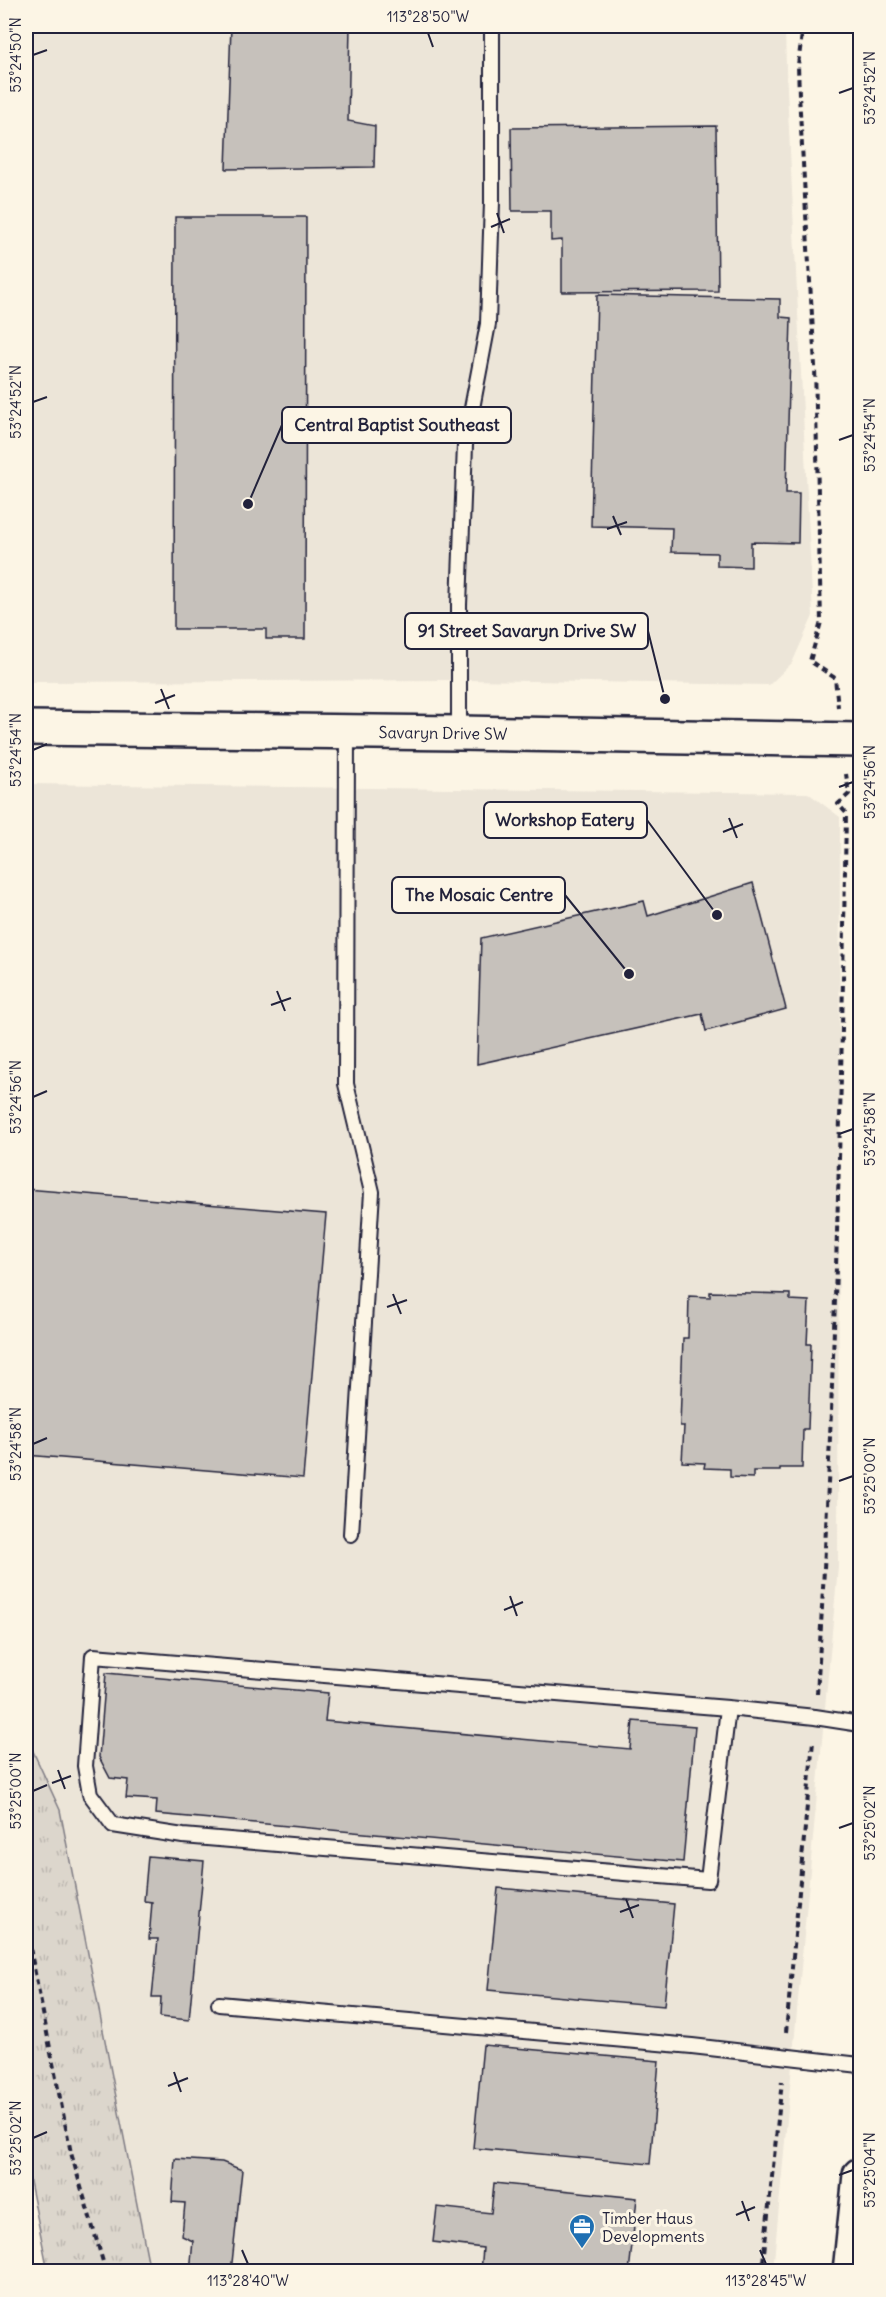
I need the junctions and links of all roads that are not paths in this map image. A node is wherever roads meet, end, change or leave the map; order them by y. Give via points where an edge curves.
1 (492, 26) edge
2 (26, 728) edge
3 (347, 732) junction
4 (459, 733) junction
5 (861, 740) edge
6 (351, 1534) dead end
7 (728, 1708) junction
8 (861, 1724) edge
9 (219, 2004) dead end
10 (861, 2065) edge
11 (861, 2175) edge
12 (850, 2271) edge

1 - 4 lane via 488,324 465,445
2 - 3 street, Savaryn Drive SW
3 - 4 street, Savaryn Drive SW
3 - 6 lane via 346,1084 372,1192
4 - 5 street, Savaryn Drive SW
7 - 7 lane via 93,1656 85,1766 90,1794 112,1825 183,1836 708,1880
7 - 8 lane
9 - 10 lane
11 - 12 street

